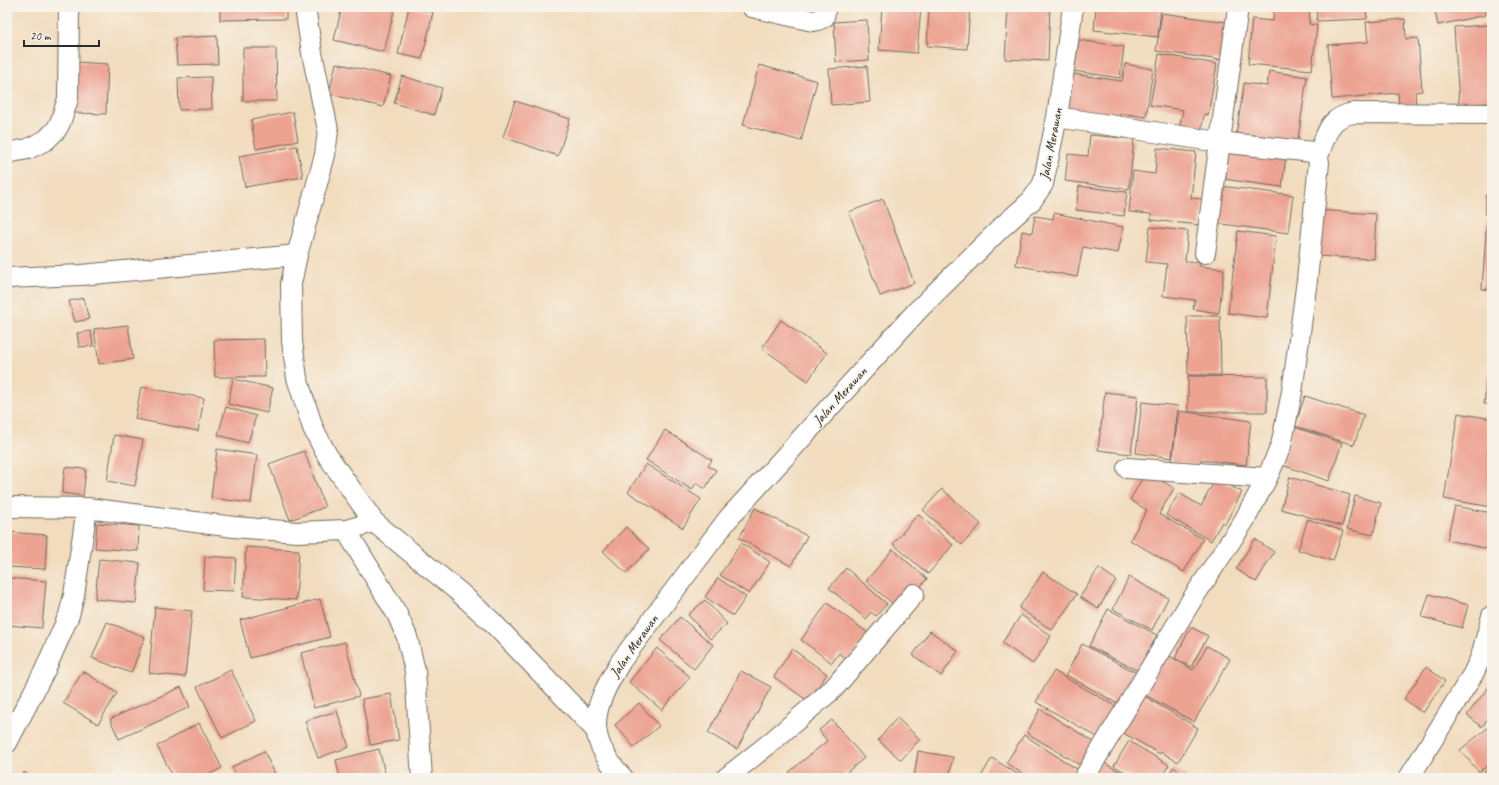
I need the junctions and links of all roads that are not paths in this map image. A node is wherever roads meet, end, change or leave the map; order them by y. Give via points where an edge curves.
1 (69, 7) edge
2 (305, 7) edge
3 (752, 7) edge
4 (826, 7) edge
5 (1073, 7) edge
6 (1238, 7) edge
7 (1492, 114) edge
8 (1057, 117) junction
9 (1220, 142) junction
10 (7, 153) edge
11 (1318, 156) junction
12 (1206, 253) dead end
13 (297, 256) junction
14 (7, 278) edge
15 (1127, 468) dead end
16 (1267, 478) junction
17 (7, 507) edge
18 (87, 508) junction
19 (374, 522) junction
20 (346, 530) junction
21 (914, 594) dead end
22 (1492, 616) edge
23 (595, 729) junction
24 (7, 743) edge
25 (422, 778) edge
26 (623, 778) edge
27 (726, 778) edge
28 (1084, 778) edge
29 (1410, 778) edge

1 - 10 street via 68,100 60,123 46,140 28,149
2 - 13 street via 328,130 325,155
3 - 4 street via 813,21 824,17
5 - 8 street, Jalan Merawan
6 - 9 street
7 - 11 street via 1346,114 1331,125
8 - 9 street
8 - 23 street, Jalan Merawan via 1043,184 1036,196 1002,226 917,311 728,518 621,661 599,702
9 - 11 street via 1313,152
9 - 12 street
11 - 16 street via 1308,264 1291,398 1281,446
13 - 14 street via 81,276
13 - 19 street via 291,284 292,340 297,378 305,407 327,455
15 - 16 street
16 - 28 street via 1244,521
17 - 18 street
18 - 20 street via 234,527 297,532
18 - 24 street via 69,615 45,670
19 - 20 street
19 - 23 street via 460,592
20 - 25 street via 397,614 407,637 415,671
21 - 27 street via 833,689
22 - 29 street via 1482,657
23 - 26 street via 606,755

